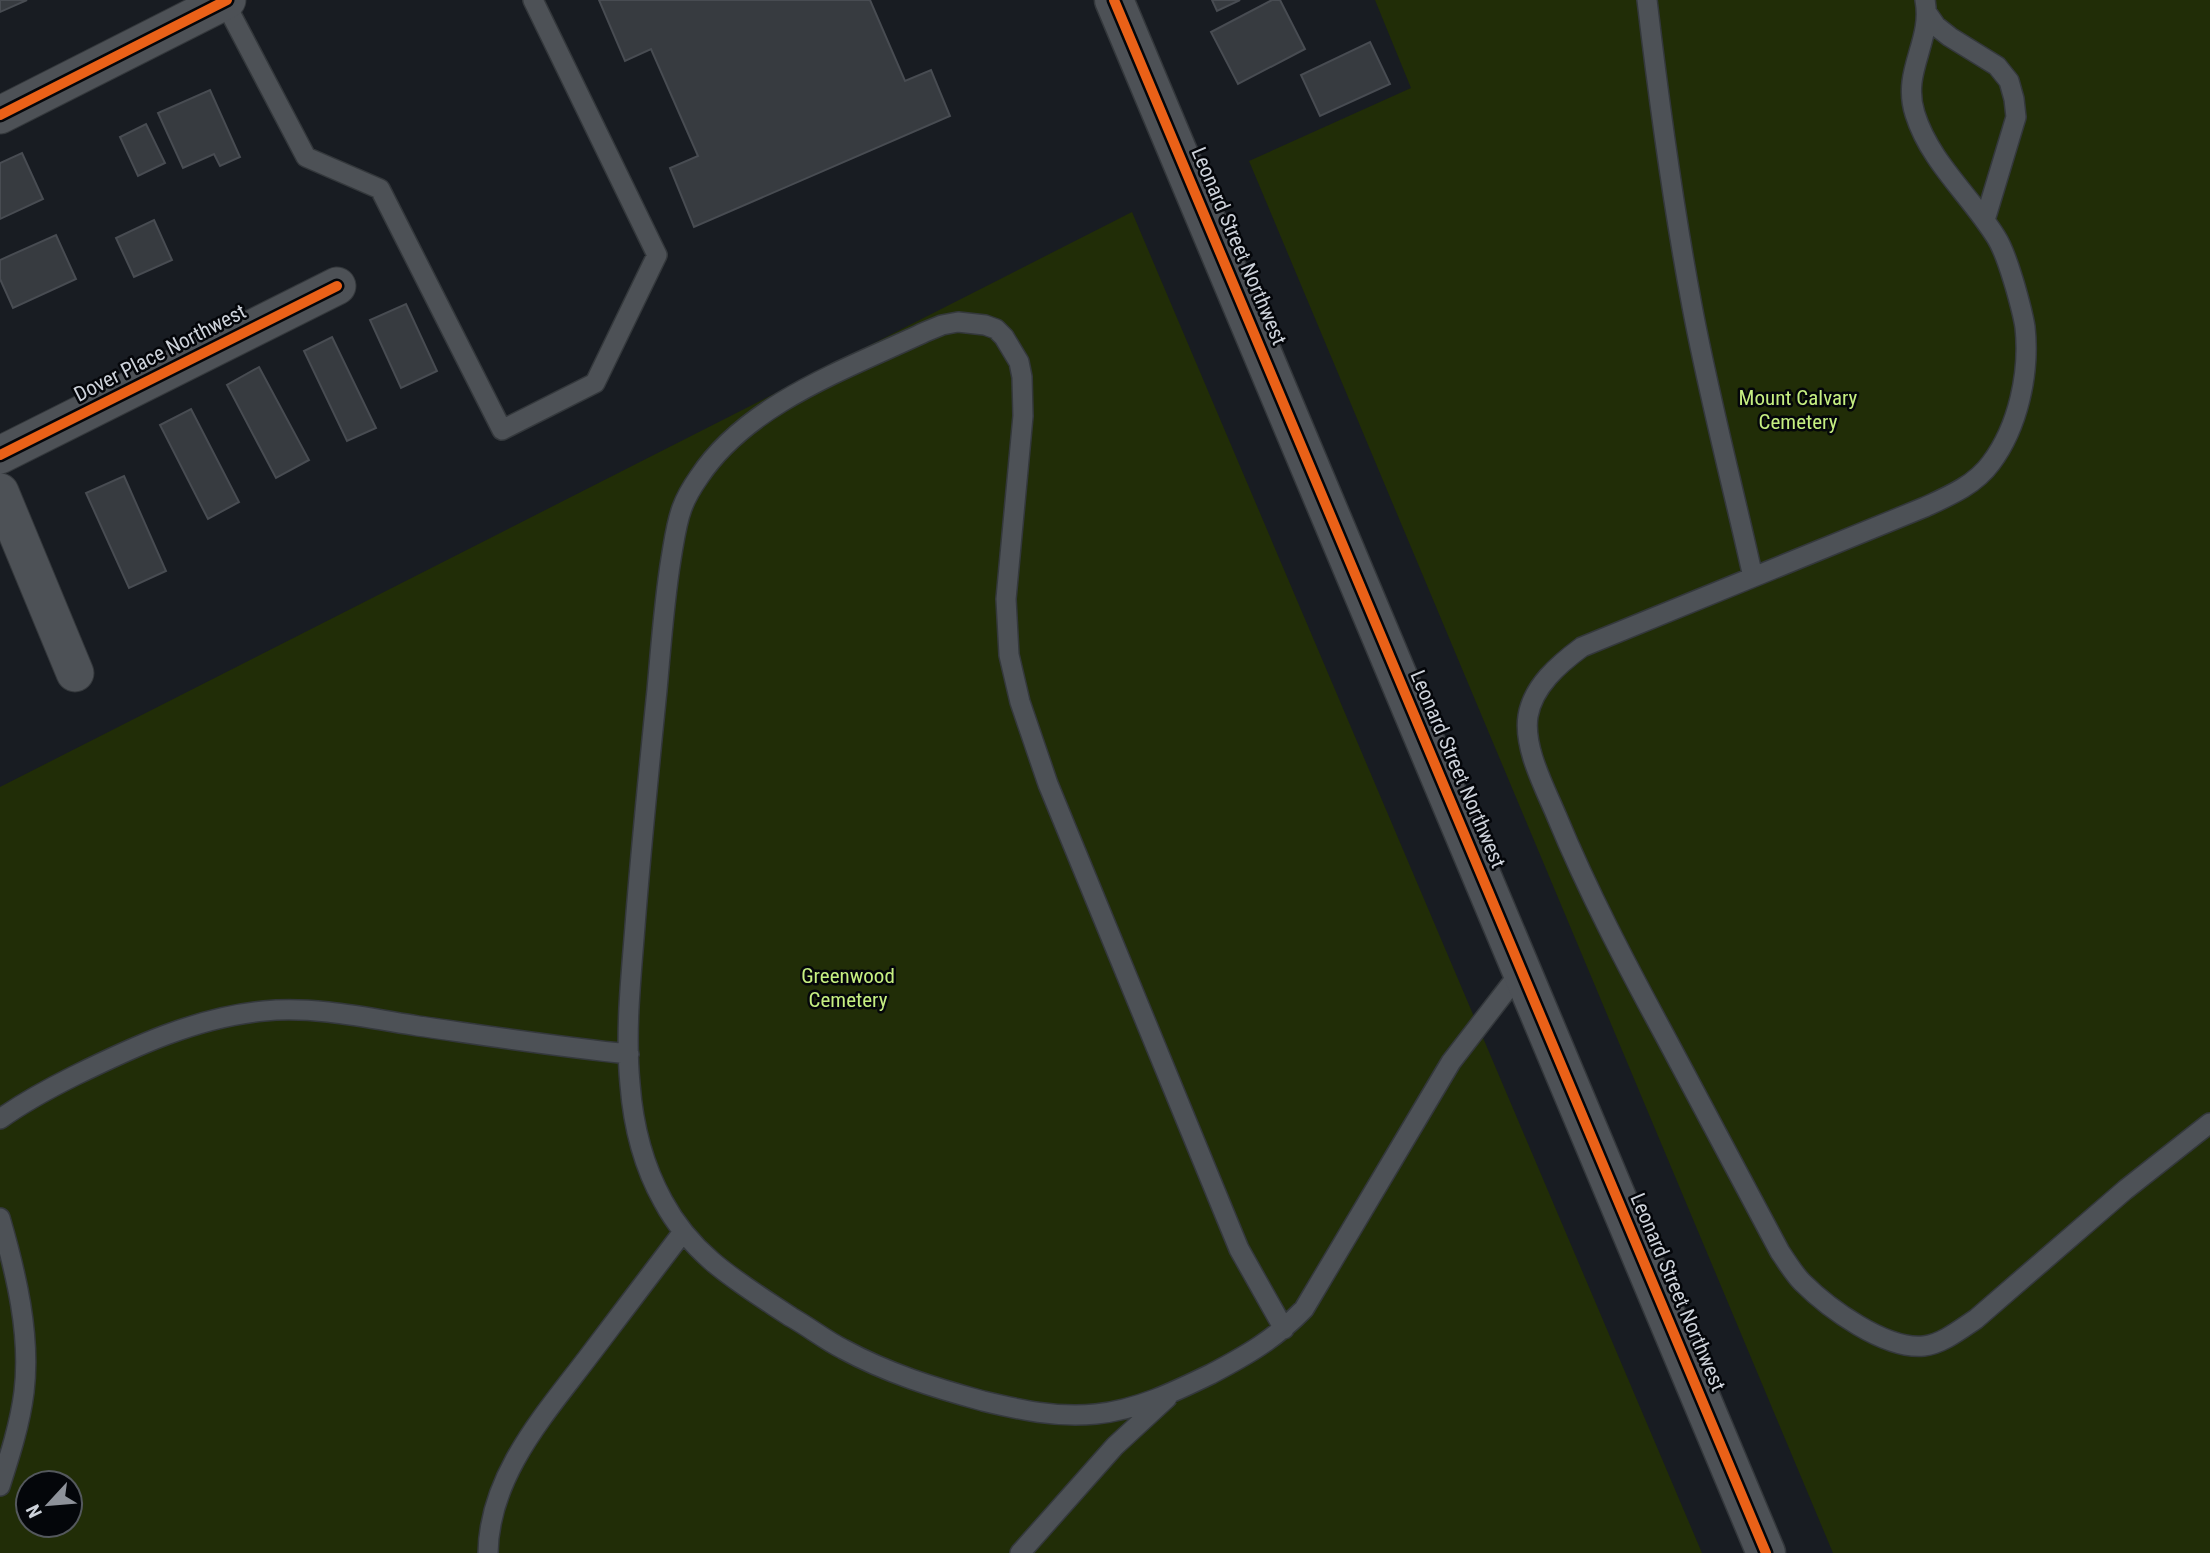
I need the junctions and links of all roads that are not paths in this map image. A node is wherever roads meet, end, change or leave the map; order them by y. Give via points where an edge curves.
1 (533, 0) edge
2 (1114, 0) edge
3 (1647, 0) edge
4 (226, 1) edge
5 (1926, 7) edge
6 (0, 115) edge
7 (1985, 220) junction
8 (338, 286) dead end
9 (0, 455) edge
10 (0, 492) edge
11 (1753, 577) junction
12 (75, 673) dead end
13 (1522, 970) junction
14 (629, 1054) junction
15 (0, 1119) edge
16 (2210, 1123) edge
17 (0, 1218) edge
18 (683, 1232) junction
19 (1284, 1329) junction
20 (1173, 1393) junction
21 (0, 1486) edge
22 (488, 1553) edge
23 (1020, 1553) edge
24 (1766, 1553) edge

1 - 4 lane via 657,255 595,383 502,430 380,189 306,157
2 - 13 main road, Leonard Street Northwest
3 - 11 lane via 1692,305
4 - 6 street
5 - 7 lane via 1925,34 1912,71 1914,111 1932,152
5 - 7 lane via 1936,26 1997,66 2009,81 2014,99 2016,117
7 - 11 lane via 2011,274 2025,327 2026,353 2016,414 1990,464 1973,481 1925,507
8 - 9 street, Dover Place Northwest
10 - 12 street
11 - 16 lane via 1582,647 1559,664 1533,699 1529,739 1536,768 1575,862 1621,954 1780,1252 1801,1281 1868,1332 1924,1346 1976,1319
13 - 19 lane via 1451,1062 1304,1309
13 - 24 main road, Leonard Street Northwest
14 - 15 lane via 351,1016 265,1011 181,1030 140,1045 29,1099
14 - 18 lane via 637,1135 653,1181
14 - 19 lane via 640,859 669,573 682,507 716,453 756,418 818,383 942,325 973,323 996,329 1012,349 1022,377 1024,416 1006,599 1010,655 1020,702 1048,784 1239,1249
17 - 21 lane via 23,1319 26,1356 17,1428
18 - 20 lane via 733,1279 832,1342 926,1385 1012,1408 1073,1416 1123,1409
18 - 22 lane via 527,1437 504,1481 488,1535
19 - 20 lane via 1259,1348
20 - 23 lane via 1115,1446

